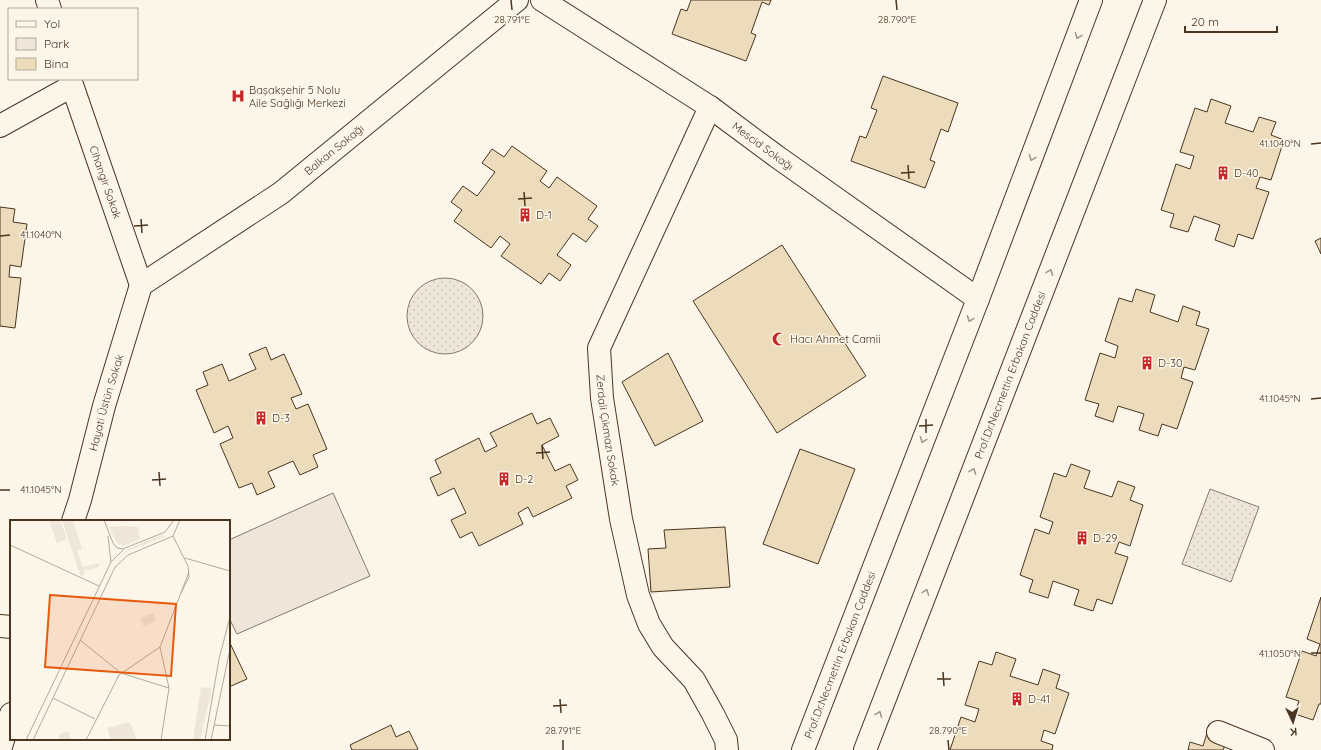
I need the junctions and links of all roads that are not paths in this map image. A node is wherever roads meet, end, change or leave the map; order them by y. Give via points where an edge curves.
1 (517, 0) edge
2 (542, 0) edge
3 (1092, 0) edge
4 (1155, 0) edge
5 (71, 83) edge
6 (710, 106) junction
7 (0, 126) edge
8 (141, 285) junction
9 (978, 299) junction
10 (73, 520) edge
11 (0, 626) edge
12 (10, 628) edge
13 (10, 717) edge
14 (1218, 732) dead end
15 (0, 750) edge
16 (727, 750) edge
17 (803, 750) edge
18 (865, 750) edge
19 (1263, 750) edge

1 - 8 main road, Balkan Sokağı via 281,193
2 - 6 main road, Mescid Sokağı
3 -> 9 main road, Prof.Dr.Necmettin Erbakan Caddesi
18 -> 4 main road, Prof.Dr.Necmettin Erbakan Caddesi
5 - 7 main road
5 - 8 main road, Cihangir Sokak
6 - 9 main road, Mescid Sokağı via 776,156
6 - 16 main road, Zerdali Çıkmazı Sokak via 599,348 602,398 621,519 638,595 649,624 663,647 694,680 726,740
8 - 10 main road, Hayati Üstün Sokak via 104,406
9 -> 17 main road, Prof.Dr.Necmettin Erbakan Caddesi
11 - 12 main road
13 - 15 main road
14 - 19 main road

